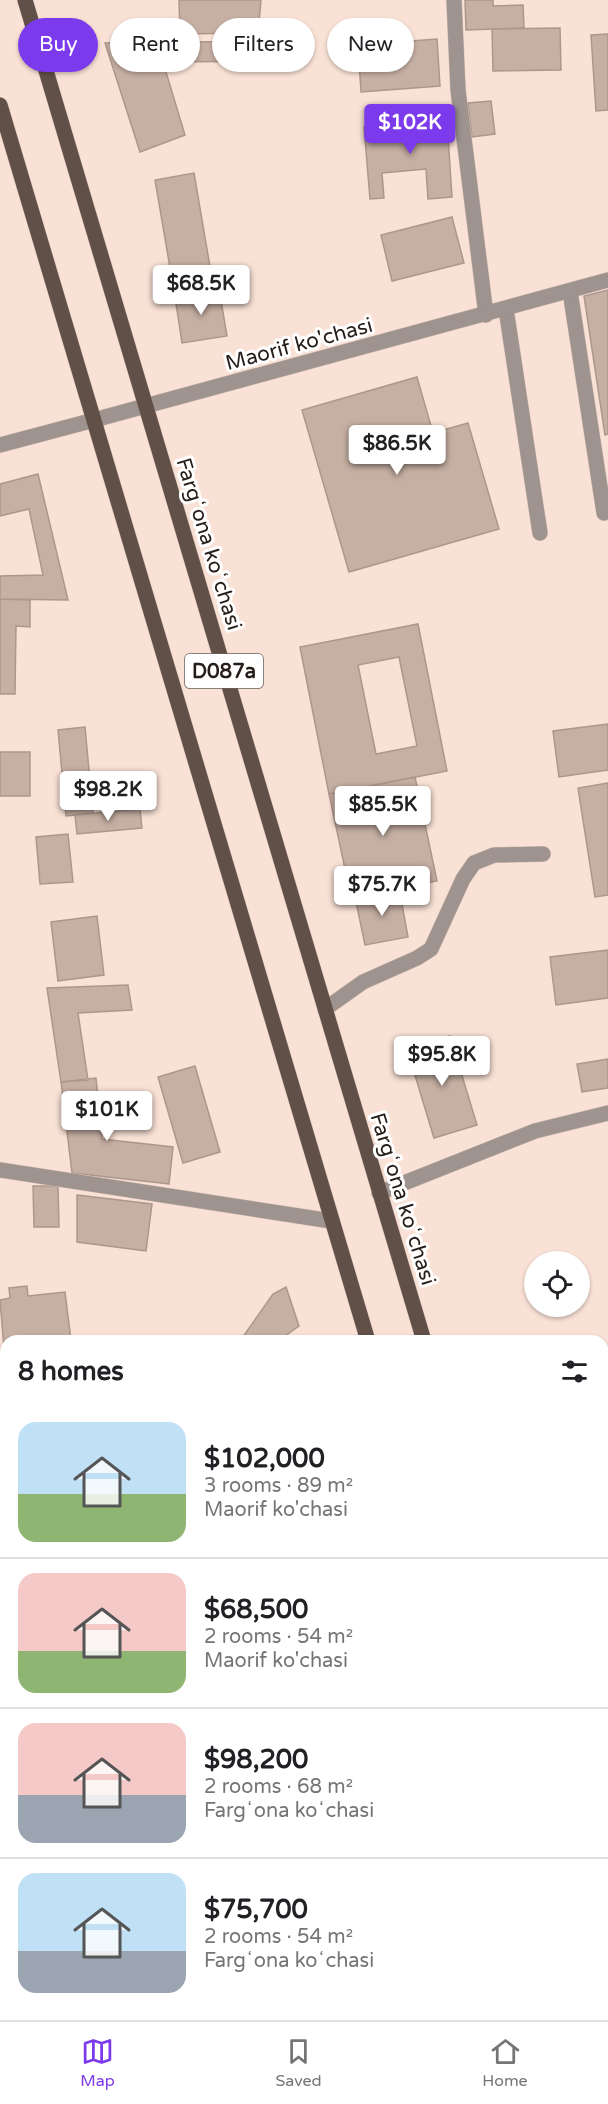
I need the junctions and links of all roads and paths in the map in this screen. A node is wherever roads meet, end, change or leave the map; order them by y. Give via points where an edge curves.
1 (25, 0) edge
2 (454, 0) edge
3 (0, 105) edge
4 (608, 280) edge
5 (570, 291) junction
6 (506, 309) junction
7 (486, 315) junction
8 (146, 407) junction
9 (94, 420) junction
10 (0, 445) edge
11 (604, 513) dead end
12 (540, 533) dead end
13 (543, 854) dead end
14 (325, 1009) junction
15 (608, 1113) edge
16 (0, 1170) edge
17 (379, 1193) junction
18 (331, 1221) junction
19 (366, 1335) edge
20 (422, 1335) edge

1 - 8 main road, Fargʻona koʻchasi / D087a
2 - 7 street via 458,90
3 - 9 main road, D087a
4 - 5 street, Maorif ko'chasi
5 - 6 street, Maorif ko'chasi
5 - 11 street
6 - 7 street, Maorif ko'chasi
6 - 12 street
7 - 8 street, Maorif ko'chasi
8 - 9 street, Maorif ko'chasi
8 - 14 main road, Fargʻona koʻchasi / D087a
9 - 10 street, Maorif ko'chasi
9 - 18 main road, D087a
13 - 14 street via 494,855 474,863 431,949 363,982
14 - 17 main road, Fargʻona koʻchasi / D087a
15 - 17 street via 535,1131
16 - 18 street
17 - 20 main road, Fargʻona koʻchasi / D087a
18 - 19 main road, D087a

